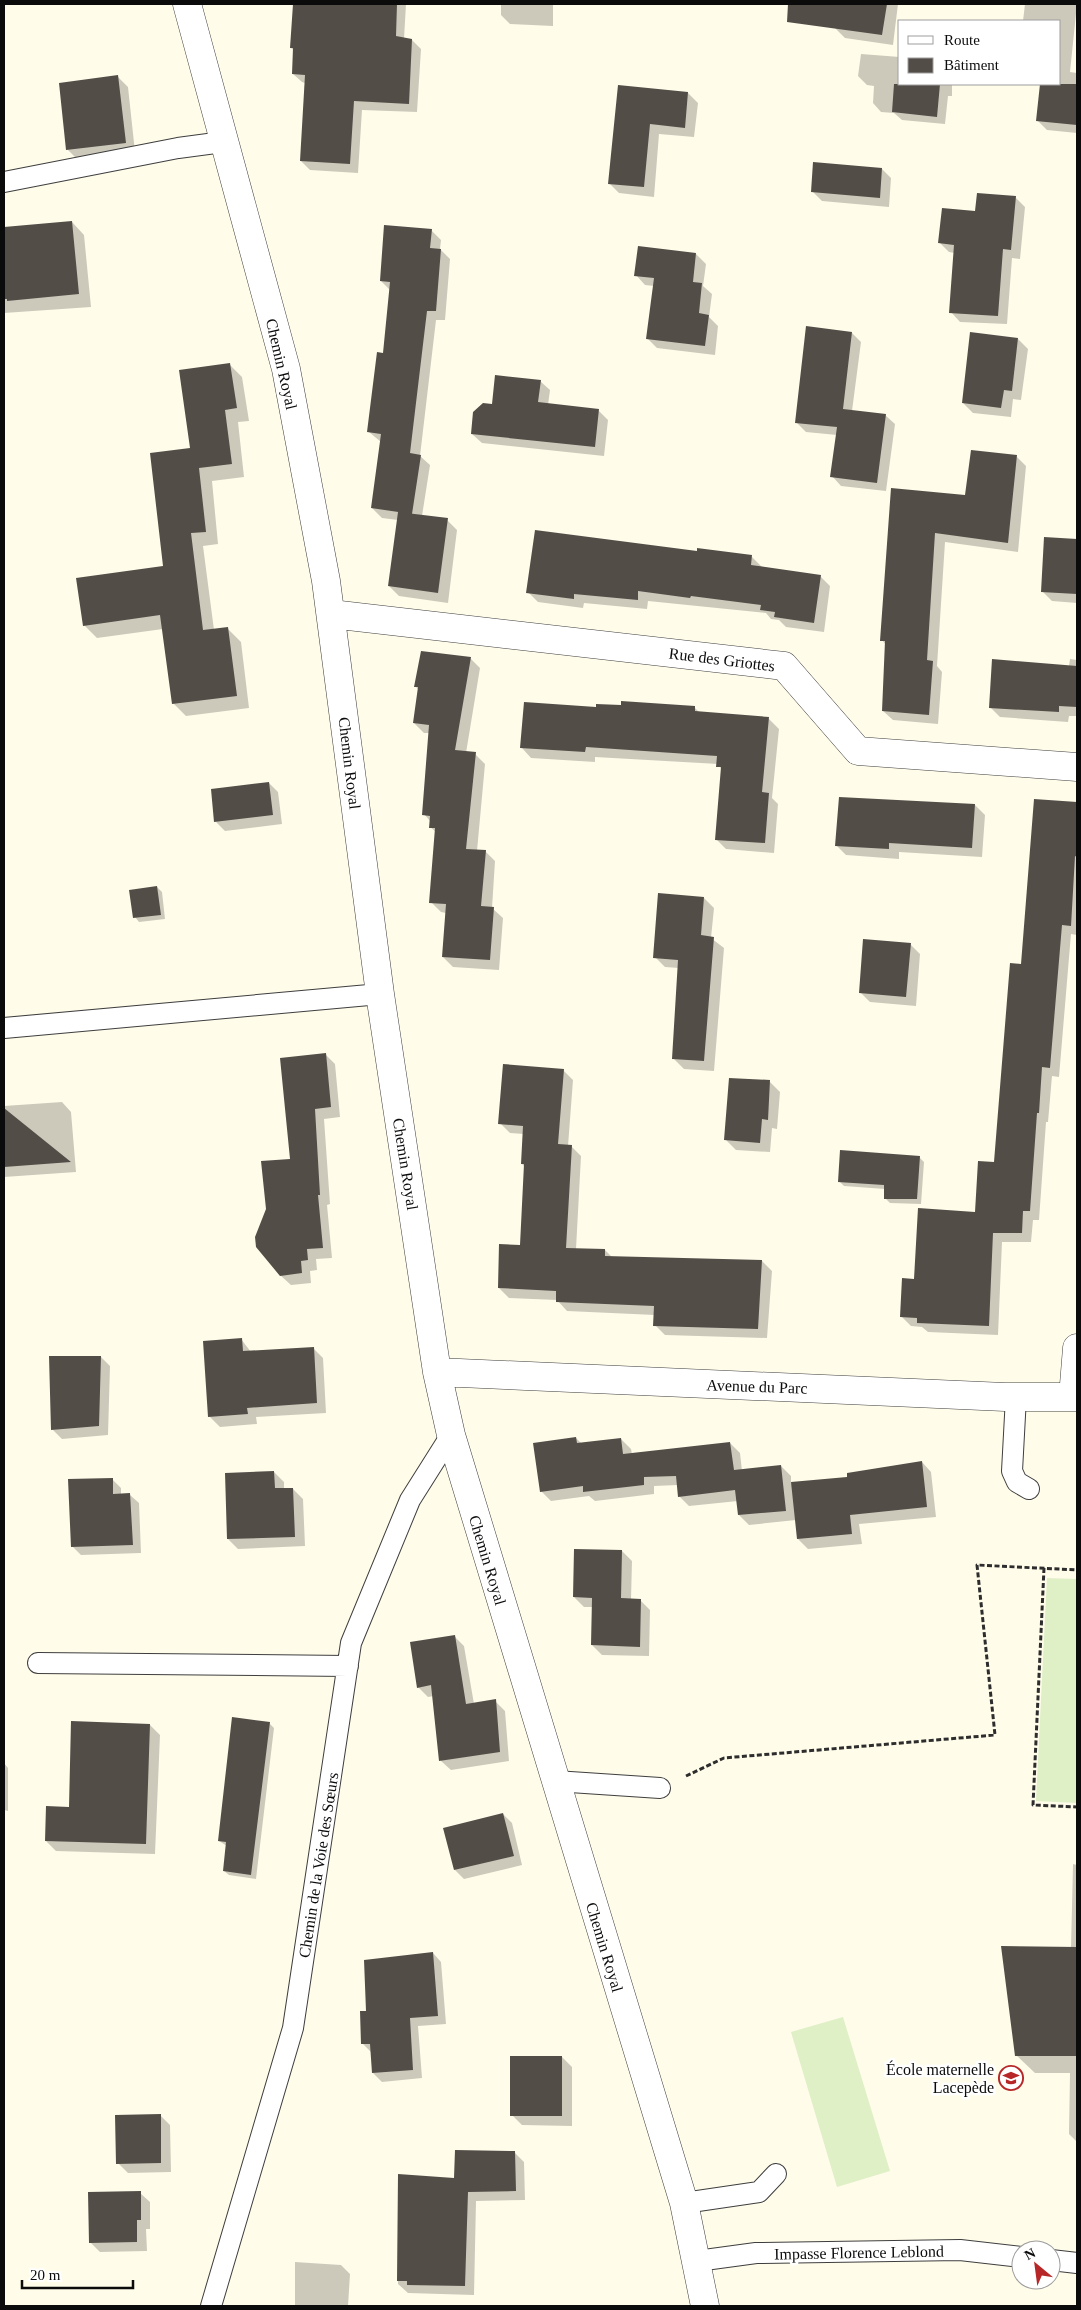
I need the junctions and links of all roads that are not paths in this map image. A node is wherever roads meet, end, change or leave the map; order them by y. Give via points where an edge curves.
1 (186, 4) edge
2 (223, 142) junction
3 (4, 182) edge
4 (331, 614) junction
5 (1077, 767) edge
6 (380, 994) junction
7 (4, 1028) edge
8 (1077, 1348) edge
9 (437, 1372) junction
10 (1016, 1397) junction
11 (1075, 1397) edge
12 (451, 1435) junction
13 (1028, 1489) dead end
14 (38, 1663) dead end
15 (348, 1666) junction
16 (555, 1781) junction
17 (660, 1788) road end
18 (776, 2174) dead end
19 (684, 2203) junction
20 (1011, 2256) edge
21 (697, 2261) junction
22 (1061, 2261) edge
23 (1077, 2263) edge
24 (211, 2306) edge
25 (705, 2306) edge

1 - 2 street, Chemin Royal
2 - 3 lane
2 - 4 street, Chemin Royal via 286,369
4 - 5 street, Rue des Griottes via 784,666 858,751
4 - 6 street, Chemin Royal
6 - 7 lane
6 - 9 street, Chemin Royal
8 - 11 street
9 - 10 street, Avenue du Parc
9 - 12 street, Chemin Royal
10 - 11 street, Avenue du Parc
10 - 13 lane via 1012,1471 1017,1482
12 - 15 lane, Chemin de la Voie des Sœurs via 410,1500 351,1643
12 - 16 street, Chemin Royal
14 - 15 lane
15 - 24 lane, Chemin de la Voie des Sœurs via 293,2028
16 - 17 lane
16 - 19 street, Chemin Royal
18 - 19 lane via 760,2192
19 - 21 street, Chemin Royal
20 - 21 lane, Impasse Florence Leblond via 960,2250 756,2253
21 - 25 street, Chemin Royal
22 - 23 lane

